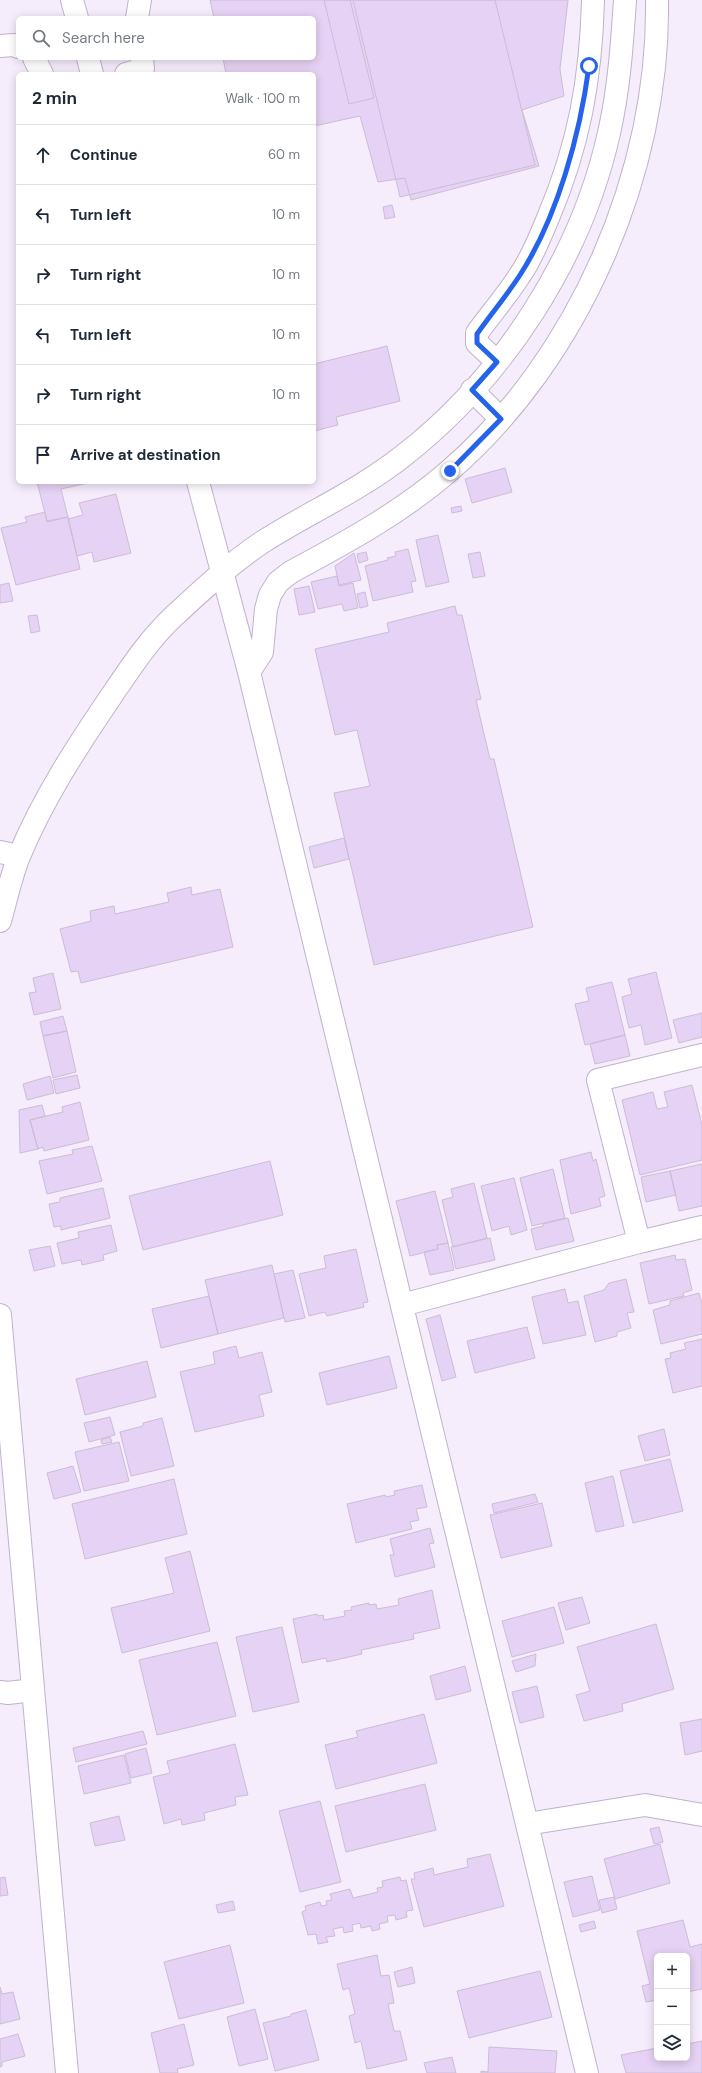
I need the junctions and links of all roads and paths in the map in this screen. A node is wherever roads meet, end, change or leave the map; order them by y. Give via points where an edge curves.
1 (72, 0) edge
2 (140, 0) edge
3 (593, 0) edge
4 (625, 0) edge
5 (657, 0) edge
6 (76, 16) edge
7 (137, 16) edge
8 (0, 46) edge
9 (16, 46) edge
10 (35, 60) edge
11 (88, 60) edge
12 (142, 60) edge
13 (41, 72) edge
14 (92, 72) edge
15 (133, 72) edge
16 (497, 362) junction
17 (472, 390) junction
18 (501, 419) junction
19 (199, 484) edge
20 (222, 574) junction
21 (249, 672) junction
22 (9, 854) edge
23 (0, 921) edge
24 (702, 1055) edge
25 (702, 1227) edge
26 (640, 1242) junction
27 (402, 1305) junction
28 (0, 1315) edge
29 (33, 1690) junction
30 (0, 1692) edge
31 (702, 1815) edge
32 (527, 1824) junction
33 (67, 2073) edge
34 (587, 2073) edge

1 - 6 street
2 - 7 street
3 - 16 street via 583,110 565,173 538,243 521,274 477,334 477,343
4 - 16 street via 621,63 614,109 594,189 569,250 539,303
5 - 18 street via 650,102 630,185 596,276 569,325 557,346
8 - 9 street
10 - 13 street
11 - 14 street
12 - 15 street via 143,69
16 - 17 street
17 - 18 street
17 - 20 street via 442,422 404,456 359,488 262,542
18 - 21 street via 450,471 394,513 278,582 270,595 266,610 262,652
19 - 20 street
20 - 21 street
20 - 22 street via 172,618 133,665 68,759
21 - 27 street
22 - 23 street
24 - 26 street via 598,1080
25 - 26 street
26 - 27 street
27 - 32 street
28 - 29 street
29 - 30 street
29 - 33 street
31 - 32 street via 645,1805
32 - 34 street

